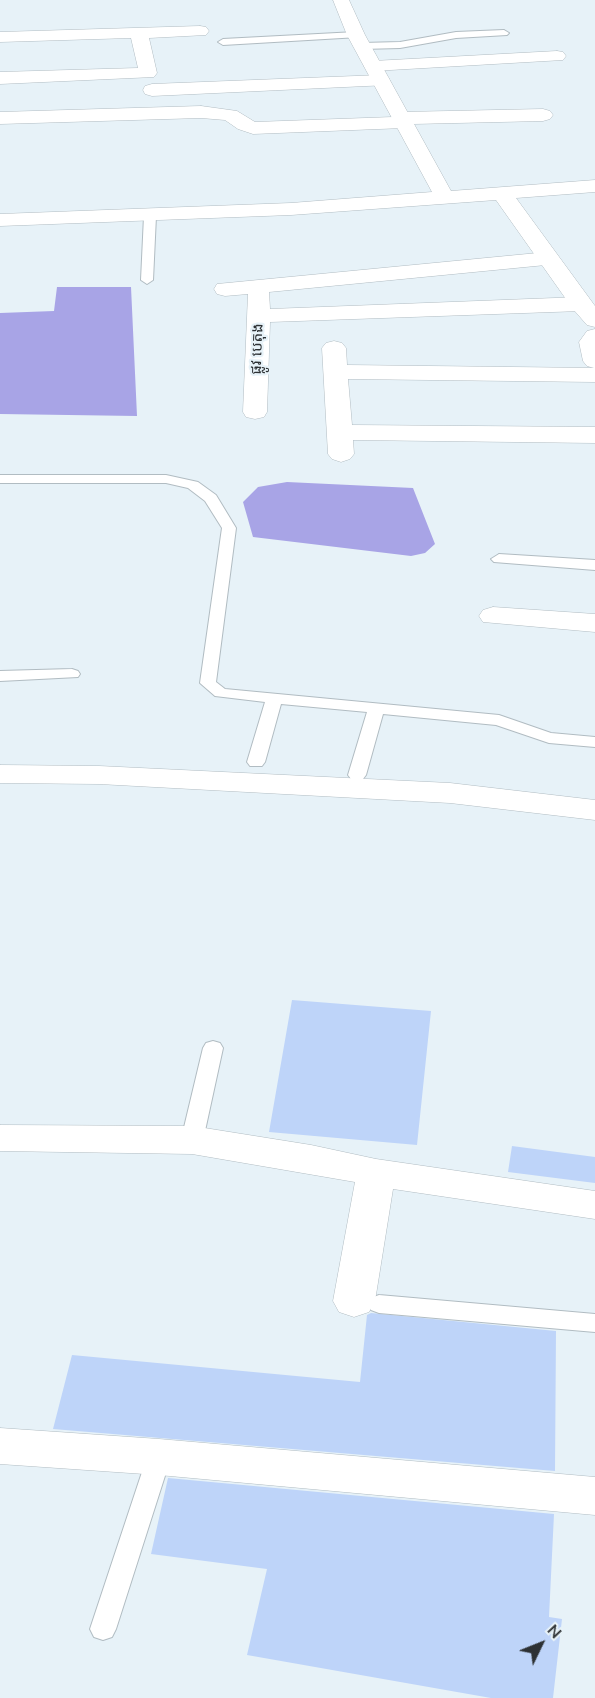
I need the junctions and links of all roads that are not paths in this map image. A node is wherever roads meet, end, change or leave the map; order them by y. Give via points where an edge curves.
1 (341, 0) edge
2 (200, 31) dead end
3 (139, 33) junction
4 (504, 33) dead end
5 (0, 37) edge
6 (359, 40) junction
7 (224, 42) dead end
8 (557, 56) dead end
9 (377, 74) junction
10 (0, 78) edge
11 (152, 90) dead end
12 (543, 115) dead end
13 (0, 118) edge
14 (403, 120) junction
15 (595, 186) edge
16 (502, 194) junction
17 (445, 198) junction
18 (150, 216) junction
19 (0, 220) edge
20 (548, 259) junction
21 (147, 280) dead end
22 (259, 286) junction
23 (225, 289) dead end
24 (588, 312) edge
25 (259, 316) junction
26 (595, 336) edge
27 (334, 348) dead end
28 (595, 361) edge
29 (336, 372) junction
30 (595, 375) edge
31 (255, 412) dead end
32 (595, 435) edge
33 (0, 479) edge
34 (499, 559) dead end
35 (595, 565) edge
36 (493, 616) dead end
37 (595, 623) edge
38 (72, 674) dead end
39 (0, 676) edge
40 (274, 699) junction
41 (376, 708) junction
42 (595, 742) edge
43 (256, 762) dead end
44 (0, 774) edge
45 (357, 775) dead end
46 (595, 810) edge
47 (213, 1048) dead end
48 (0, 1138) edge
49 (192, 1140) junction
50 (376, 1173) junction
51 (595, 1205) edge
52 (366, 1303) joint
53 (595, 1323) edge
54 (0, 1446) edge
55 (159, 1457) junction
56 (595, 1496) edge
57 (103, 1629) dead end

1 - 6 street
2 - 3 street
3 - 5 street
3 - 10 street via 148,73
4 - 6 lane via 456,35 400,45
6 - 7 lane
6 - 9 street
8 - 9 street
9 - 11 street
9 - 14 street
12 - 14 street
13 - 14 street via 201,112 230,115 253,128
14 - 17 street
15 - 16 street
16 - 17 street
16 - 20 street
17 - 18 street
18 - 19 street
18 - 21 lane
20 - 22 street
20 - 24 street
22 - 23 street
22 - 25 street, ផ្លូវ បេតុង
24 - 25 street
25 - 31 street, ផ្លូវ បេតុង
26 - 28 street via 591,342
27 - 29 street
29 - 30 street
29 - 32 street via 341,443
33 - 40 lane via 166,479 193,485 212,498 229,528 208,683 221,693
34 - 35 lane
36 - 37 street
38 - 39 lane
40 - 41 lane
40 - 43 lane
41 - 42 lane via 499,720 549,738
41 - 45 lane
44 - 46 street via 99,775 450,793
47 - 49 lane
48 - 49 street
49 - 50 street
50 - 51 street
50 - 52 street
52 - 53 lane
54 - 55 street
55 - 56 street
55 - 57 lane

